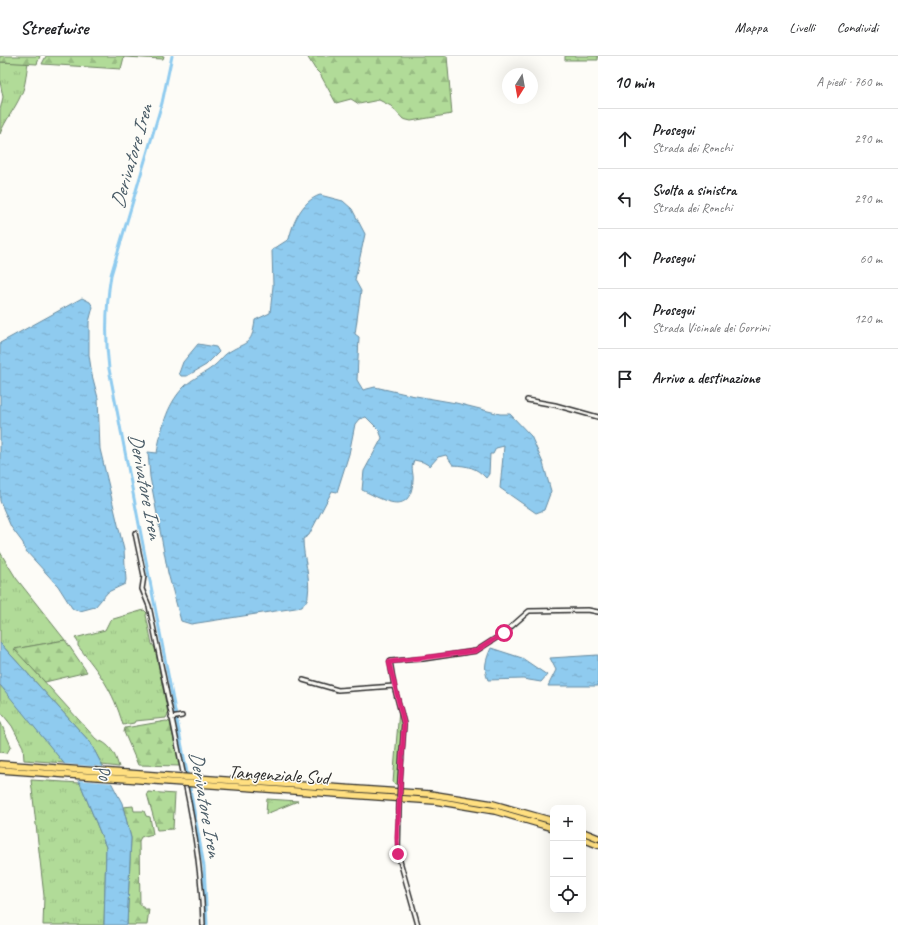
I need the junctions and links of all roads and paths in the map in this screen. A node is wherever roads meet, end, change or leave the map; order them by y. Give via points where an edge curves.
1 (527, 400) dead end
2 (598, 417) edge
3 (135, 533) dead end
4 (598, 612) edge
5 (303, 680) dead end
6 (394, 686) junction
7 (182, 716) dead end
8 (171, 718) junction
9 (0, 764) edge
10 (0, 770) edge
11 (550, 820) edge
12 (550, 827) edge
13 (586, 833) edge
14 (598, 838) edge
15 (586, 840) edge
16 (598, 845) edge
17 (203, 925) edge
18 (418, 925) edge

1 - 2 street
3 - 8 street via 144,576 142,589 149,606
4 - 6 street via 529,611 504,633 476,651 390,661
5 - 6 street via 338,690
6 - 18 street, bridge via 404,724 398,854
7 - 8 street
8 - 17 street via 197,842
9 - 11 highway, Tangenziale Sud, bridge via 430,794 493,804
10 - 12 highway, Tangenziale Sud, bridge via 435,801 495,811
13 - 14 highway
15 - 16 highway

